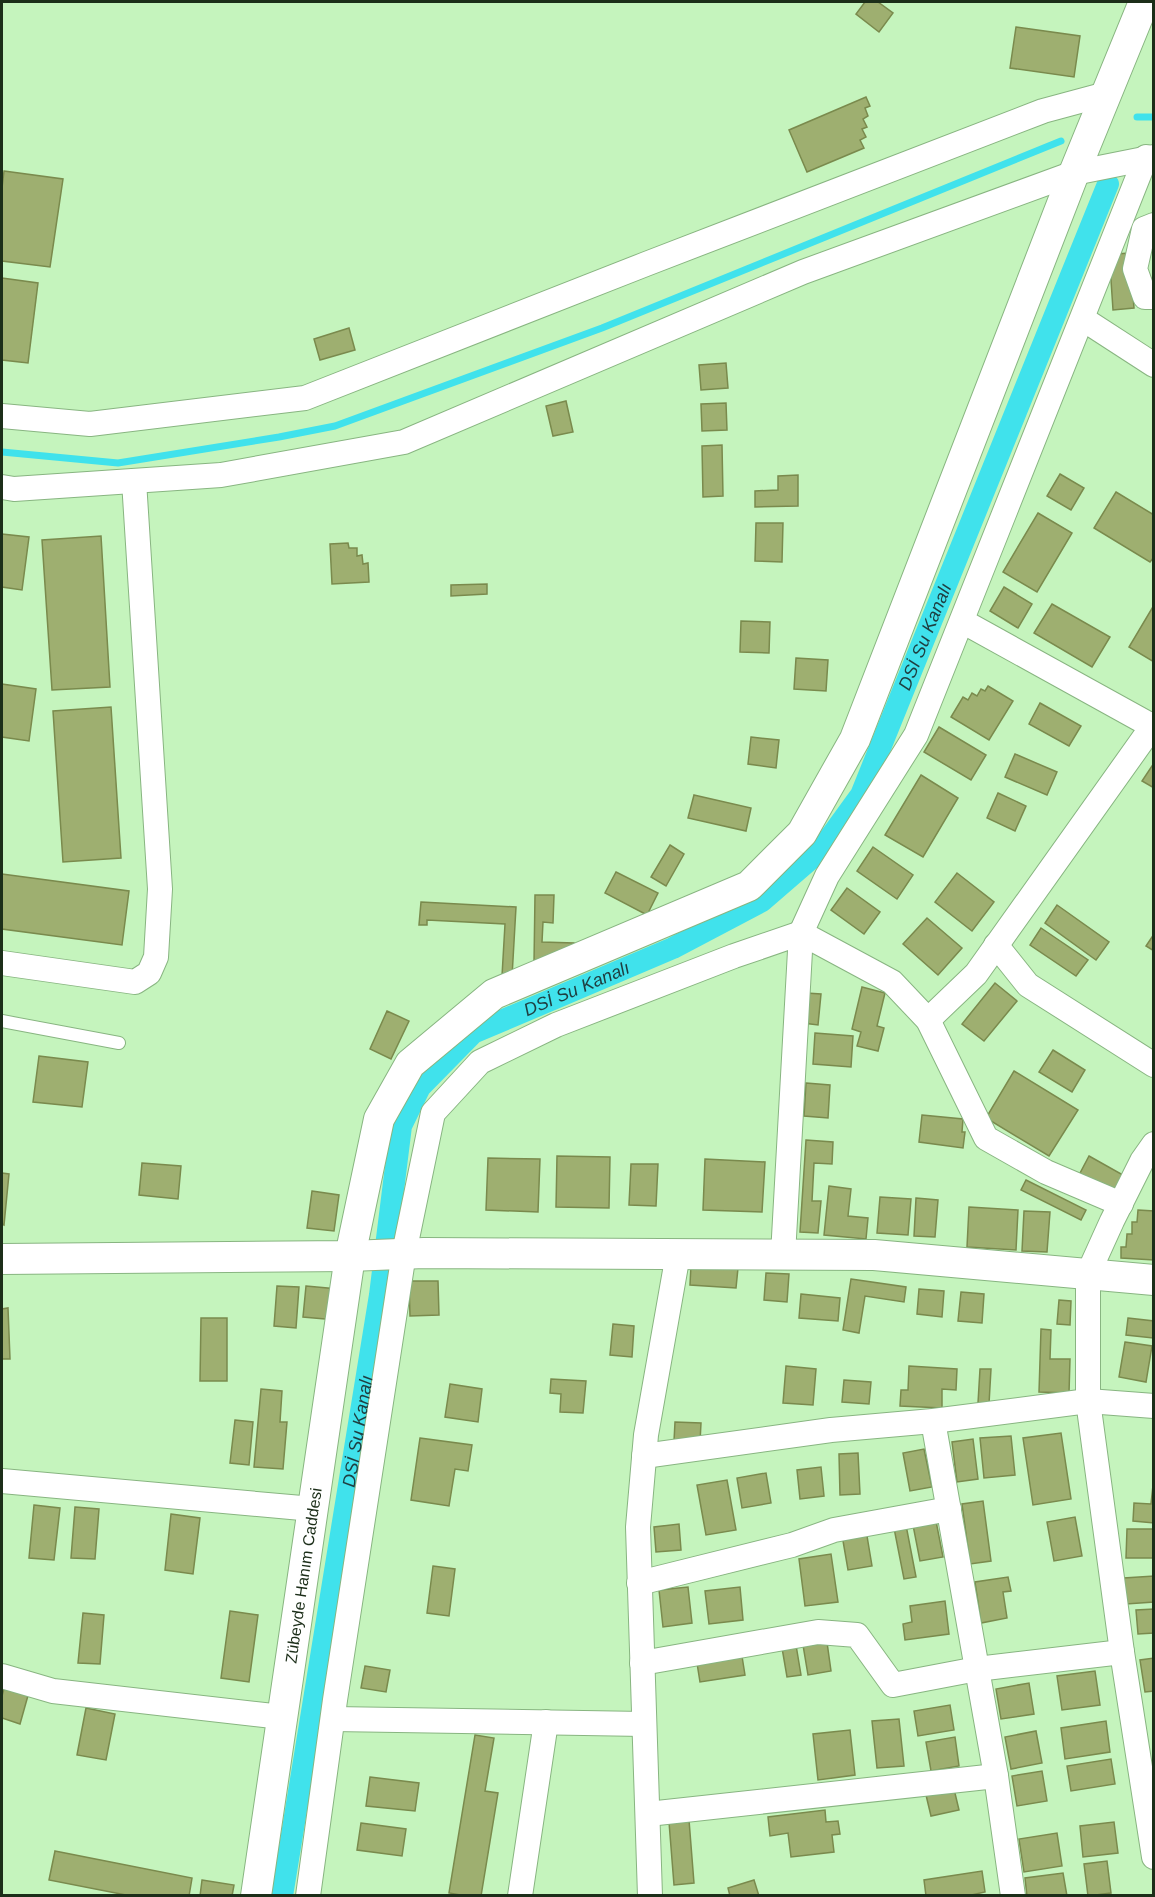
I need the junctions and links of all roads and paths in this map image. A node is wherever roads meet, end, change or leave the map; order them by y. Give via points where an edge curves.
1 (1144, 2) edge
2 (1106, 94) junction
3 (1150, 157) edge
4 (1074, 173) junction
5 (1154, 225) edge
6 (1154, 297) edge
7 (1083, 319) junction
8 (1154, 365) edge
9 (2, 416) edge
10 (134, 481) junction
11 (2, 487) edge
12 (962, 621) junction
13 (1153, 725) edge
14 (801, 933) junction
15 (996, 945) junction
16 (2, 963) edge
17 (928, 1020) junction
18 (2, 1021) edge
19 (120, 1043) dead end
20 (1154, 1065) edge
21 (1154, 1144) edge
22 (1120, 1204) junction
23 (404, 1253) junction
24 (678, 1254) junction
25 (783, 1255) junction
26 (350, 1256) junction
27 (2, 1259) edge
28 (1088, 1274) junction
29 (1154, 1280) edge
30 (1088, 1401) junction
31 (1154, 1406) edge
32 (933, 1421) junction
33 (644, 1456) junction
34 (2, 1481) edge
35 (313, 1509) junction
36 (949, 1509) junction
37 (639, 1583) junction
38 (1122, 1652) junction
39 (642, 1663) junction
40 (977, 1669) junction
41 (2, 1676) edge
42 (282, 1717) junction
43 (333, 1719) junction
44 (546, 1722) junction
45 (644, 1724) junction
46 (996, 1776) junction
47 (648, 1814) junction
48 (1154, 1857) edge
49 (256, 1896) edge
50 (308, 1896) edge
51 (520, 1896) edge
52 (650, 1896) edge
53 (1013, 1896) edge

1 - 2 street, Zübeyde Hanım Caddesi
2 - 4 street, Zübeyde Hanım Caddesi
2 - 9 street via 1043,111 305,398 90,424
3 - 4 street
3 - 7 street
4 - 10 street via 803,272 404,441 221,475
4 - 26 street, Zübeyde Hanım Caddesi via 855,739 802,833 749,886 494,994 410,1064 379,1119
5 - 6 street via 1144,229 1135,269 1145,297
7 - 8 street
7 - 12 street
10 - 11 street
10 - 16 street via 160,889 156,957 149,973 135,982
12 - 13 street
12 - 14 street via 916,735 827,876
13 - 15 street
14 - 17 street via 892,982
14 - 23 street via 556,1025 480,1062 433,1113
14 - 25 street
15 - 17 street via 976,974
15 - 20 street via 1028,985
17 - 22 street via 986,1138 1046,1172
18 - 19 lane
21 - 22 street
22 - 28 street
23 - 24 street
23 - 26 street
23 - 43 street
24 - 25 street
24 - 33 street
25 - 28 street via 874,1255
26 - 27 street
26 - 35 street, Zübeyde Hanım Caddesi
28 - 29 street
28 - 30 street
30 - 31 street
30 - 32 street
30 - 38 street
32 - 33 street via 831,1430
32 - 36 street
33 - 37 street via 638,1527
34 - 35 street
35 - 42 street, Zübeyde Hanım Caddesi
36 - 37 street via 834,1530 792,1545
36 - 40 street
37 - 39 street
38 - 40 street
38 - 48 street
39 - 40 street via 818,1632 857,1635 893,1685
39 - 45 street
40 - 46 street
41 - 42 street via 53,1691
42 - 49 street, Zübeyde Hanım Caddesi
43 - 44 street
43 - 50 street
44 - 45 street
44 - 51 street
45 - 47 street
46 - 47 street
46 - 53 street
47 - 52 street

